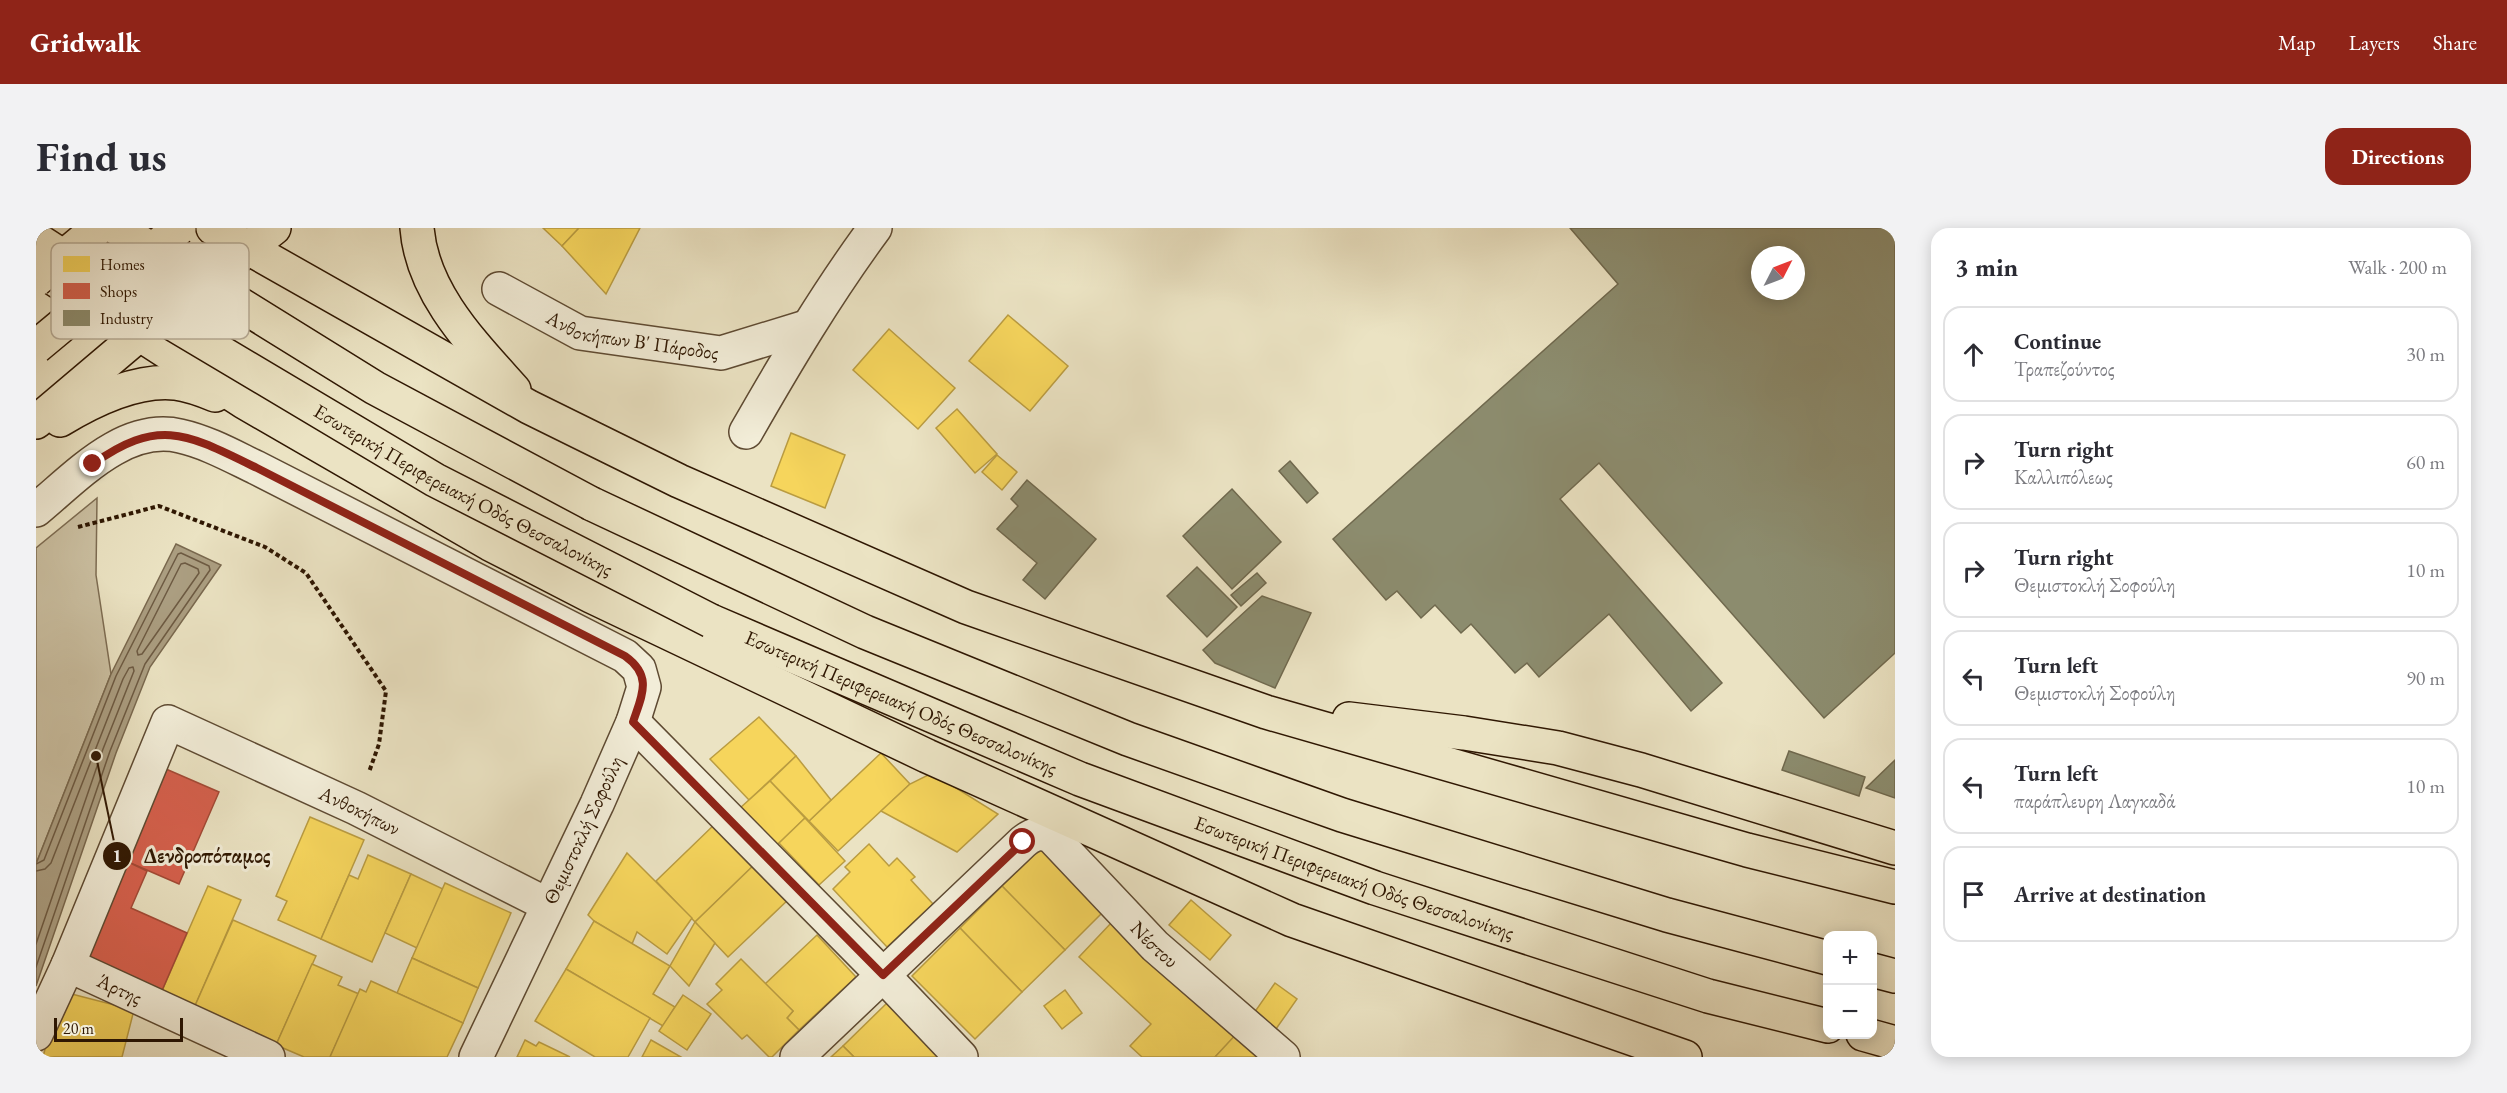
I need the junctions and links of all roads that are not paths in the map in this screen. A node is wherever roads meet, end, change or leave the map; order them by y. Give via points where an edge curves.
1 (98, 228) edge
2 (117, 228) edge
3 (179, 228) edge
4 (213, 228) edge
5 (274, 228) edge
6 (417, 228) edge
7 (875, 228) edge
8 (36, 240) edge
9 (80, 243) edge
10 (141, 243) edge
11 (161, 243) edge
12 (238, 243) edge
13 (249, 248) edge
14 (51, 249) edge
15 (249, 250) edge
16 (36, 267) edge
17 (51, 267) edge
18 (51, 277) edge
19 (36, 280) edge
20 (499, 289) dead end
21 (249, 309) edge
22 (806, 327) junction
23 (51, 335) edge
24 (134, 339) edge
25 (148, 339) edge
26 (199, 339) edge
27 (36, 347) edge
28 (244, 402) junction
29 (529, 407) junction
30 (36, 422) edge
31 (746, 432) dead end
32 (36, 435) edge
33 (36, 510) edge
34 (1266, 712) junction
35 (633, 722) junction
36 (1895, 848) edge
37 (1895, 887) edge
38 (548, 905) junction
39 (1823, 957) edge
40 (68, 965) junction
41 (1877, 971) edge
42 (883, 975) junction
43 (1895, 976) edge
44 (1823, 1025) edge
45 (36, 1034) edge
46 (1877, 1038) edge
47 (1895, 1042) edge
48 (268, 1057) edge
49 (476, 1057) edge
50 (797, 1057) edge
51 (961, 1057) edge
52 (1282, 1057) edge
53 (1685, 1057) edge

1 - 9 highway, bridge
2 - 10 highway, bridge
3 - 11 highway, bridge
4 - 12 highway
5 - 13 highway
6 - 29 highway via 425,266 444,304
7 - 22 street
8 - 14 highway, Εσωτερική Περιφερειακή Οδός Θεσσαλονίκης, bridge
15 - 29 highway
16 - 18 highway
17 - 19 highway, bridge
20 - 22 street, Ανθοκήπων Β' Πάροδος via 580,333 721,353
21 - 39 highway, bridge via 396,399 591,504 865,632 1128,739 1342,815 1667,915
22 - 31 street
23 - 27 highway, bridge
24 - 30 highway
25 - 28 highway
26 - 44 highway, Εσωτερική Περιφερειακή Οδός Θεσσαλονίκης, bridge via 435,480 711,621 1080,779 1375,888 1708,996
28 - 32 highway via 174,383 137,387 87,403
28 - 53 highway via 490,544 927,756 1292,920
29 - 34 highway via 679,481 966,607
33 - 35 street, Θεμιστοκλή Σοφούλη via 108,453 151,435 178,435 219,450 625,656 639,669 644,687
34 - 36 highway via 1464,733 1558,748
34 - 37 highway via 1747,850
35 - 38 street, Θεμιστοκλή Σοφούλη
35 - 42 street
38 - 40 street, Ανθοκήπων via 356,808 168,722
38 - 49 street, Θεμιστοκλή Σοφούλη
40 - 45 street
40 - 48 street, Άρτης
41 - 43 highway
42 - 50 street
42 - 51 street
42 - 52 street, Νέστου via 1031,836 1042,833 1052,837 1155,946
46 - 47 highway

